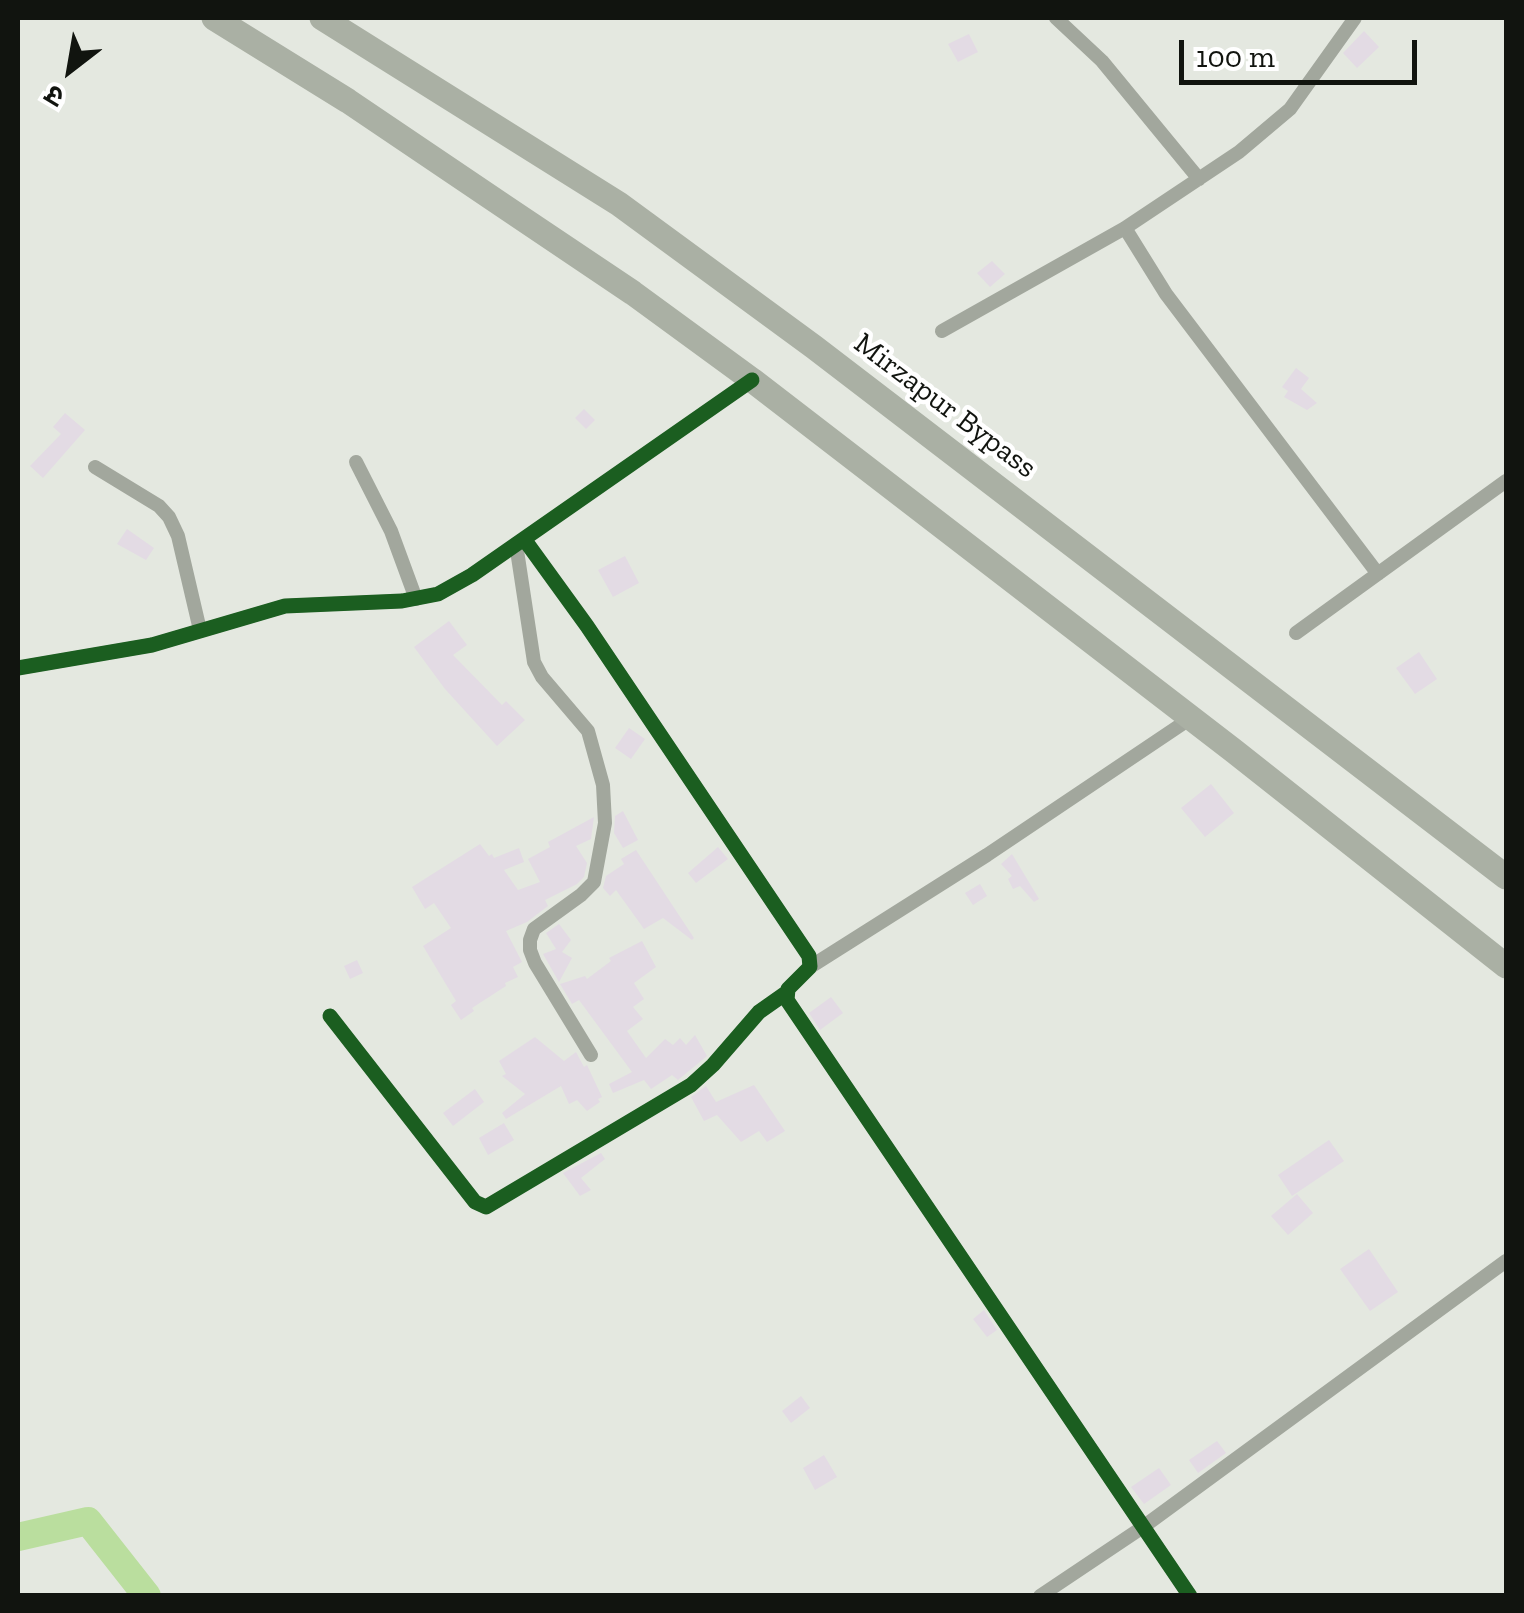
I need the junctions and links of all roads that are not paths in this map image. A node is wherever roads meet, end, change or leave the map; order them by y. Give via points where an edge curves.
1 (214, 18) edge
2 (322, 18) edge
3 (1056, 18) edge
4 (1354, 18) edge
5 (1199, 179) junction
6 (1124, 228) junction
7 (942, 332) dead end
8 (752, 380) junction
9 (356, 462) dead end
10 (95, 467) dead end
11 (1506, 481) edge
12 (520, 541) junction
13 (1378, 574) junction
14 (416, 599) junction
15 (200, 630) junction
16 (1296, 634) dead end
17 (18, 668) edge
18 (1185, 722) dead end
19 (1506, 877) edge
20 (1506, 966) edge
21 (810, 967) junction
22 (786, 993) junction
23 (330, 1016) dead end
24 (591, 1055) dead end
25 (1506, 1261) edge
26 (1143, 1527) junction
27 (1040, 1596) edge
28 (1190, 1596) edge

1 - 8 highway via 538,228
2 - 19 highway, Mirzapur Bypass via 619,204
3 - 5 street via 1102,61
4 - 5 street via 1290,109
5 - 6 street
6 - 7 street
6 - 13 street via 1166,294
8 - 12 street
8 - 20 highway
9 - 14 street
10 - 15 street via 169,517
11 - 13 street
12 - 14 street via 452,588
12 - 21 street via 588,626 810,956
12 - 24 street via 534,662 588,731 603,784 605,823 594,882 534,929 530,940 535,963
13 - 16 street
14 - 15 street via 284,606
15 - 17 street
18 - 21 street
21 - 22 street
22 - 23 street via 691,1085 486,1207 475,1202
22 - 26 street
25 - 26 street
26 - 27 street
26 - 28 street

